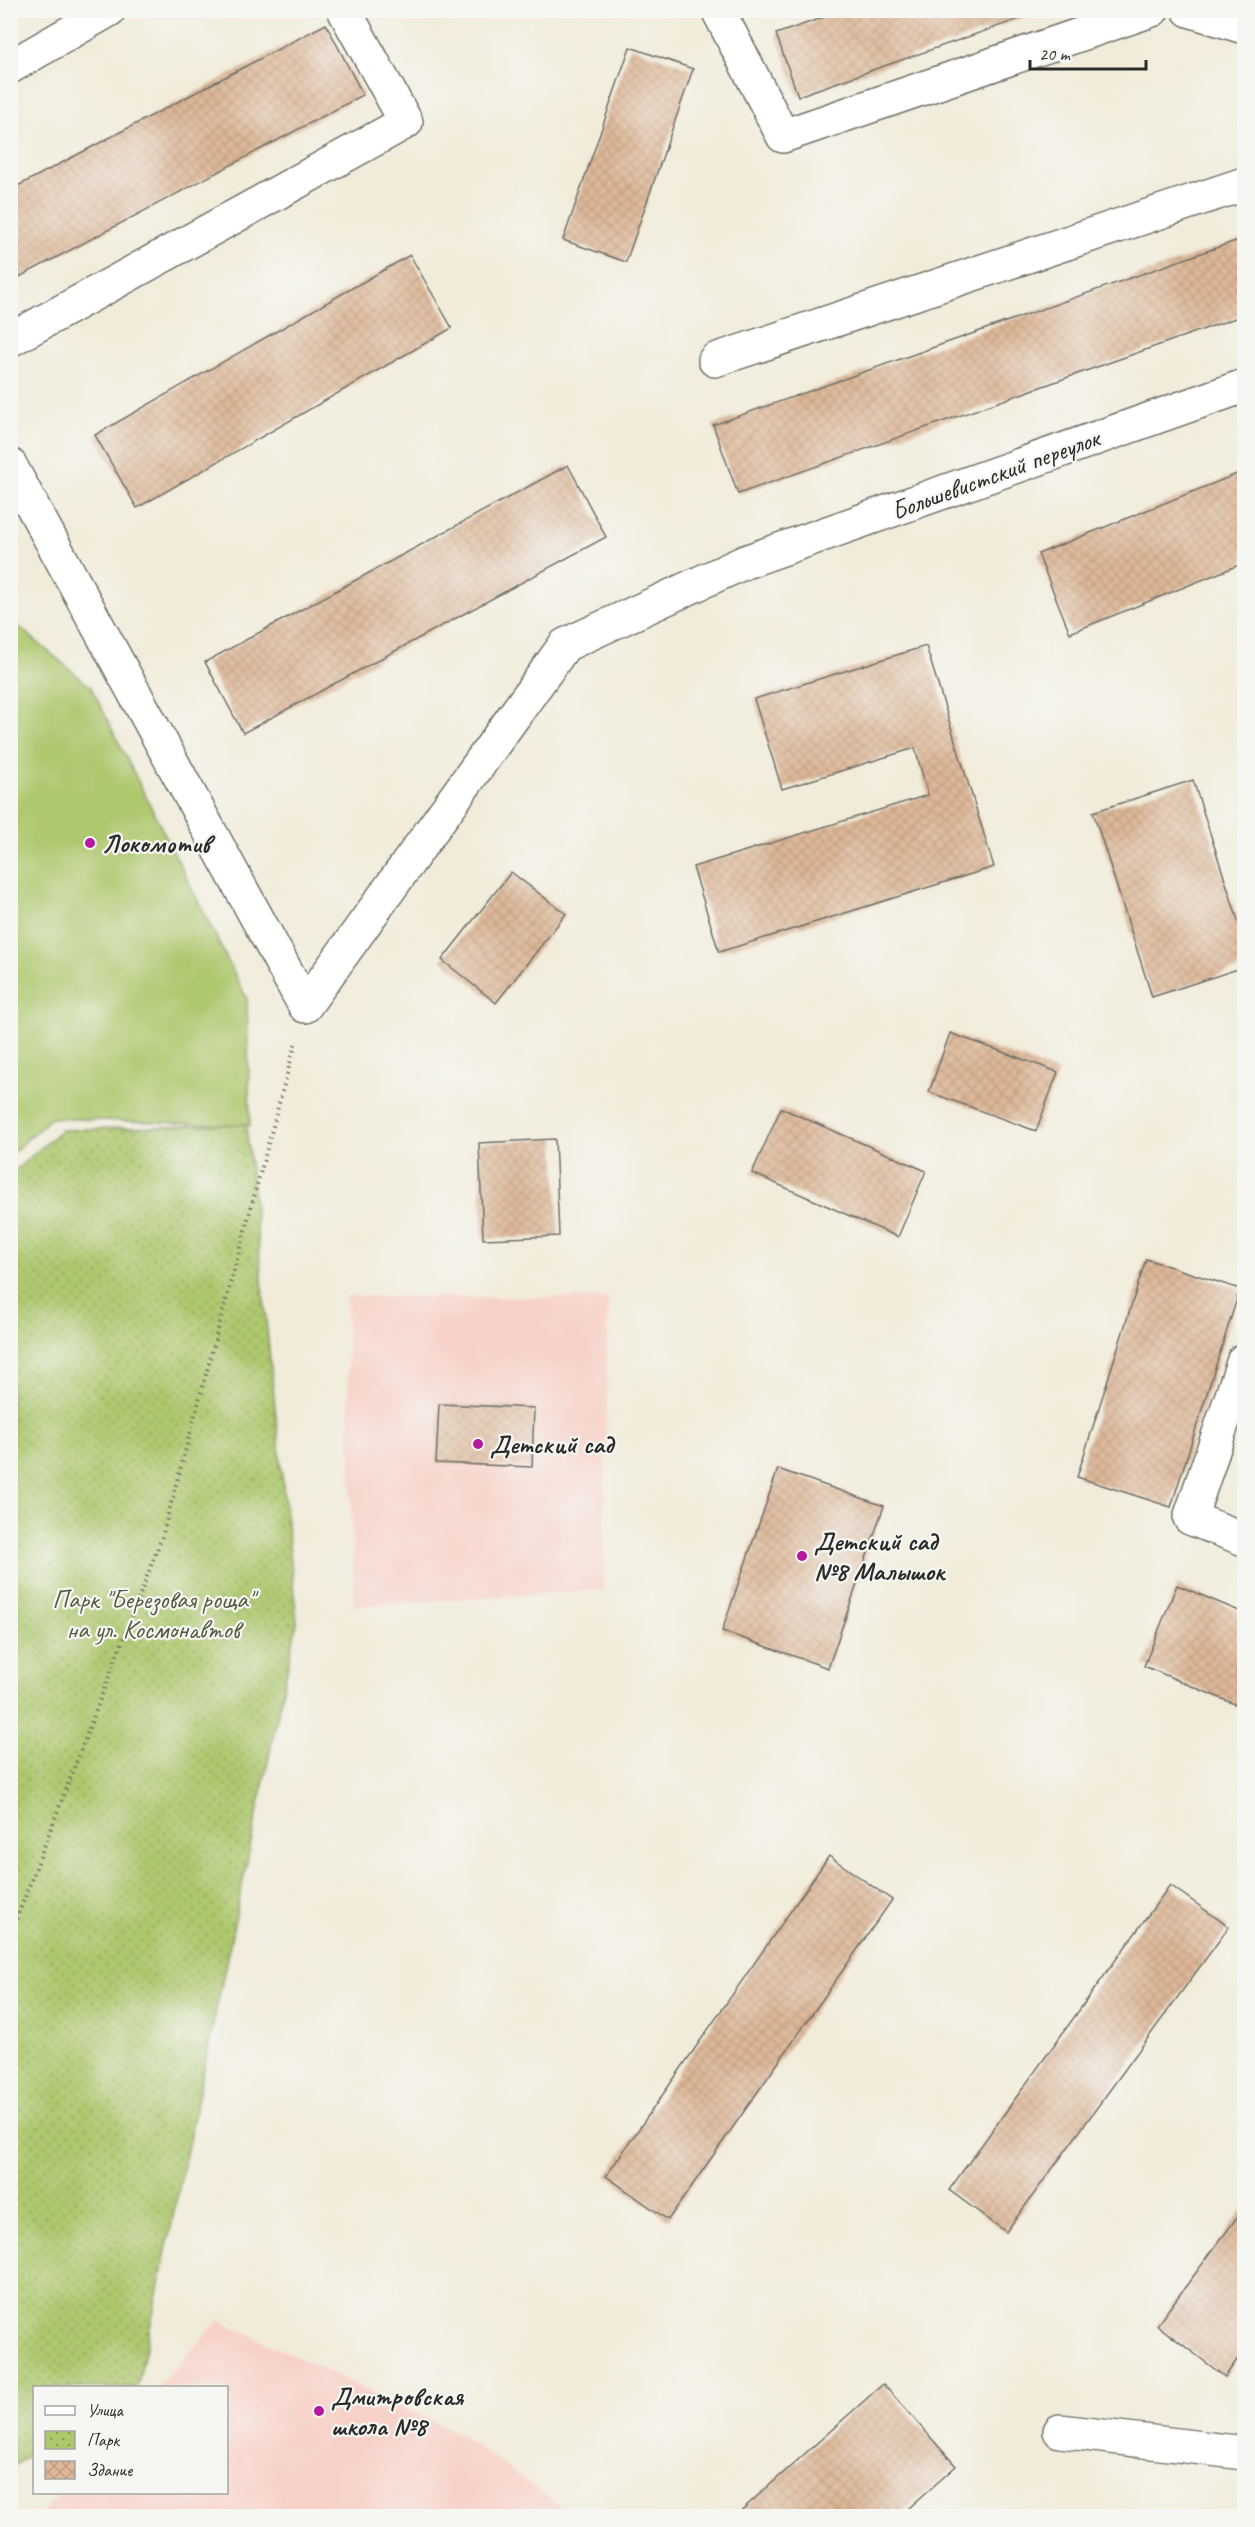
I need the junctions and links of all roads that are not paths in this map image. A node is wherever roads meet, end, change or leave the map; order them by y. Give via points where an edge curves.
1 (109, 10) edge
2 (344, 10) edge
3 (718, 10) edge
4 (1152, 10) edge
5 (1189, 10) edge
6 (1245, 27) edge
7 (10, 67) edge
8 (1245, 184) edge
9 (10, 340) edge
10 (715, 360) dead end
11 (1245, 386) edge
12 (10, 465) edge
13 (1245, 1360) edge
14 (1245, 1539) edge
15 (1060, 2431) dead end
16 (1245, 2453) edge

1 - 7 street
2 - 9 street via 406,122
3 - 4 street via 783,136
5 - 6 street
8 - 10 street
11 - 12 street, Большевистский переулок via 745,562 565,645 305,1006
13 - 14 street via 1190,1518
15 - 16 street

